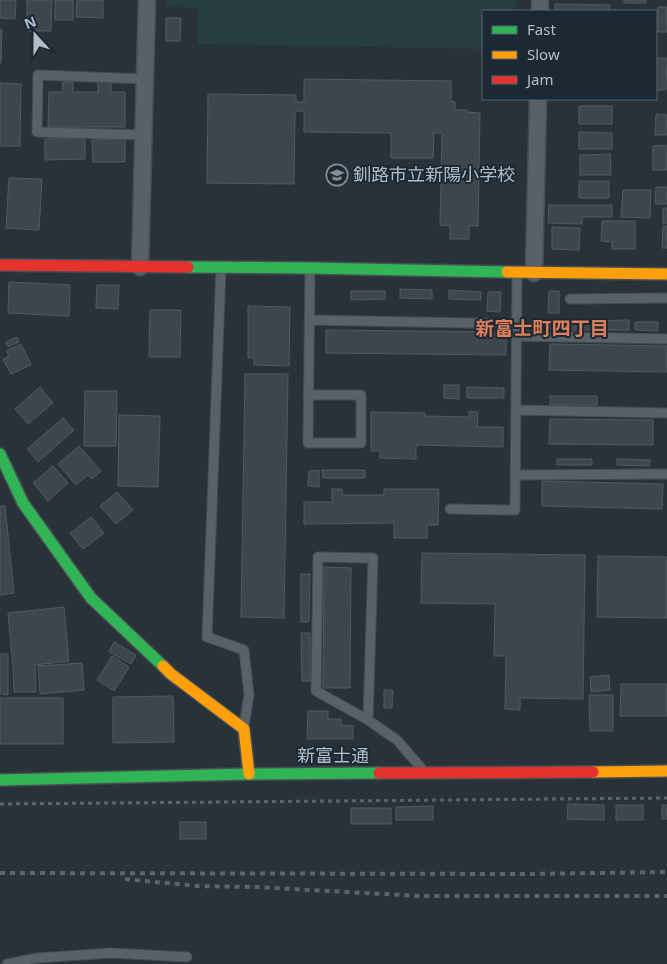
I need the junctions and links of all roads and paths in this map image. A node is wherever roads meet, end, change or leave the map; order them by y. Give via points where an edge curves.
1 (147, 0) edge
2 (145, 79) junction
3 (538, 100) edge
4 (143, 135) junction
5 (0, 265) edge
6 (140, 267) junction
7 (221, 267) junction
8 (310, 268) junction
9 (526, 272) junction
10 (667, 274) edge
11 (667, 298) edge
12 (570, 299) dead end
13 (309, 320) junction
14 (517, 324) junction
15 (517, 336) junction
16 (667, 339) edge
17 (308, 395) junction
18 (516, 410) junction
19 (667, 413) edge
20 (0, 454) edge
21 (667, 474) edge
22 (515, 475) junction
23 (450, 509) dead end
24 (368, 720) junction
25 (244, 729) junction
26 (667, 771) edge
27 (425, 773) junction
28 (249, 774) junction
29 (0, 780) edge
30 (667, 798) edge
31 (0, 804) edge
32 (187, 957) dead end
33 (8, 964) edge

1 - 2 street
2 - 4 street
2 - 4 lane via 38,75 37,132
3 - 9 street
4 - 6 street
5 - 6 street
6 - 7 street
7 - 8 street
7 - 25 lane via 208,637 244,650 249,696
8 - 9 street
8 - 13 lane
9 - 10 street
9 - 14 lane
11 - 12 lane
13 - 14 lane
13 - 17 lane
14 - 15 lane
15 - 16 lane
15 - 18 lane
17 - 17 lane via 308,443 360,443 361,395
18 - 19 lane
18 - 22 lane
20 - 25 street via 23,503 91,598 171,674
21 - 22 lane
22 - 23 lane via 515,510
24 - 24 lane via 373,558 318,556 316,691
24 - 27 lane via 396,740
25 - 28 street
26 - 27 street, 新富士通
27 - 28 street, 新富士通
28 - 29 street, 新富士通
30 - 31 path
32 - 33 lane via 111,953 38,958

